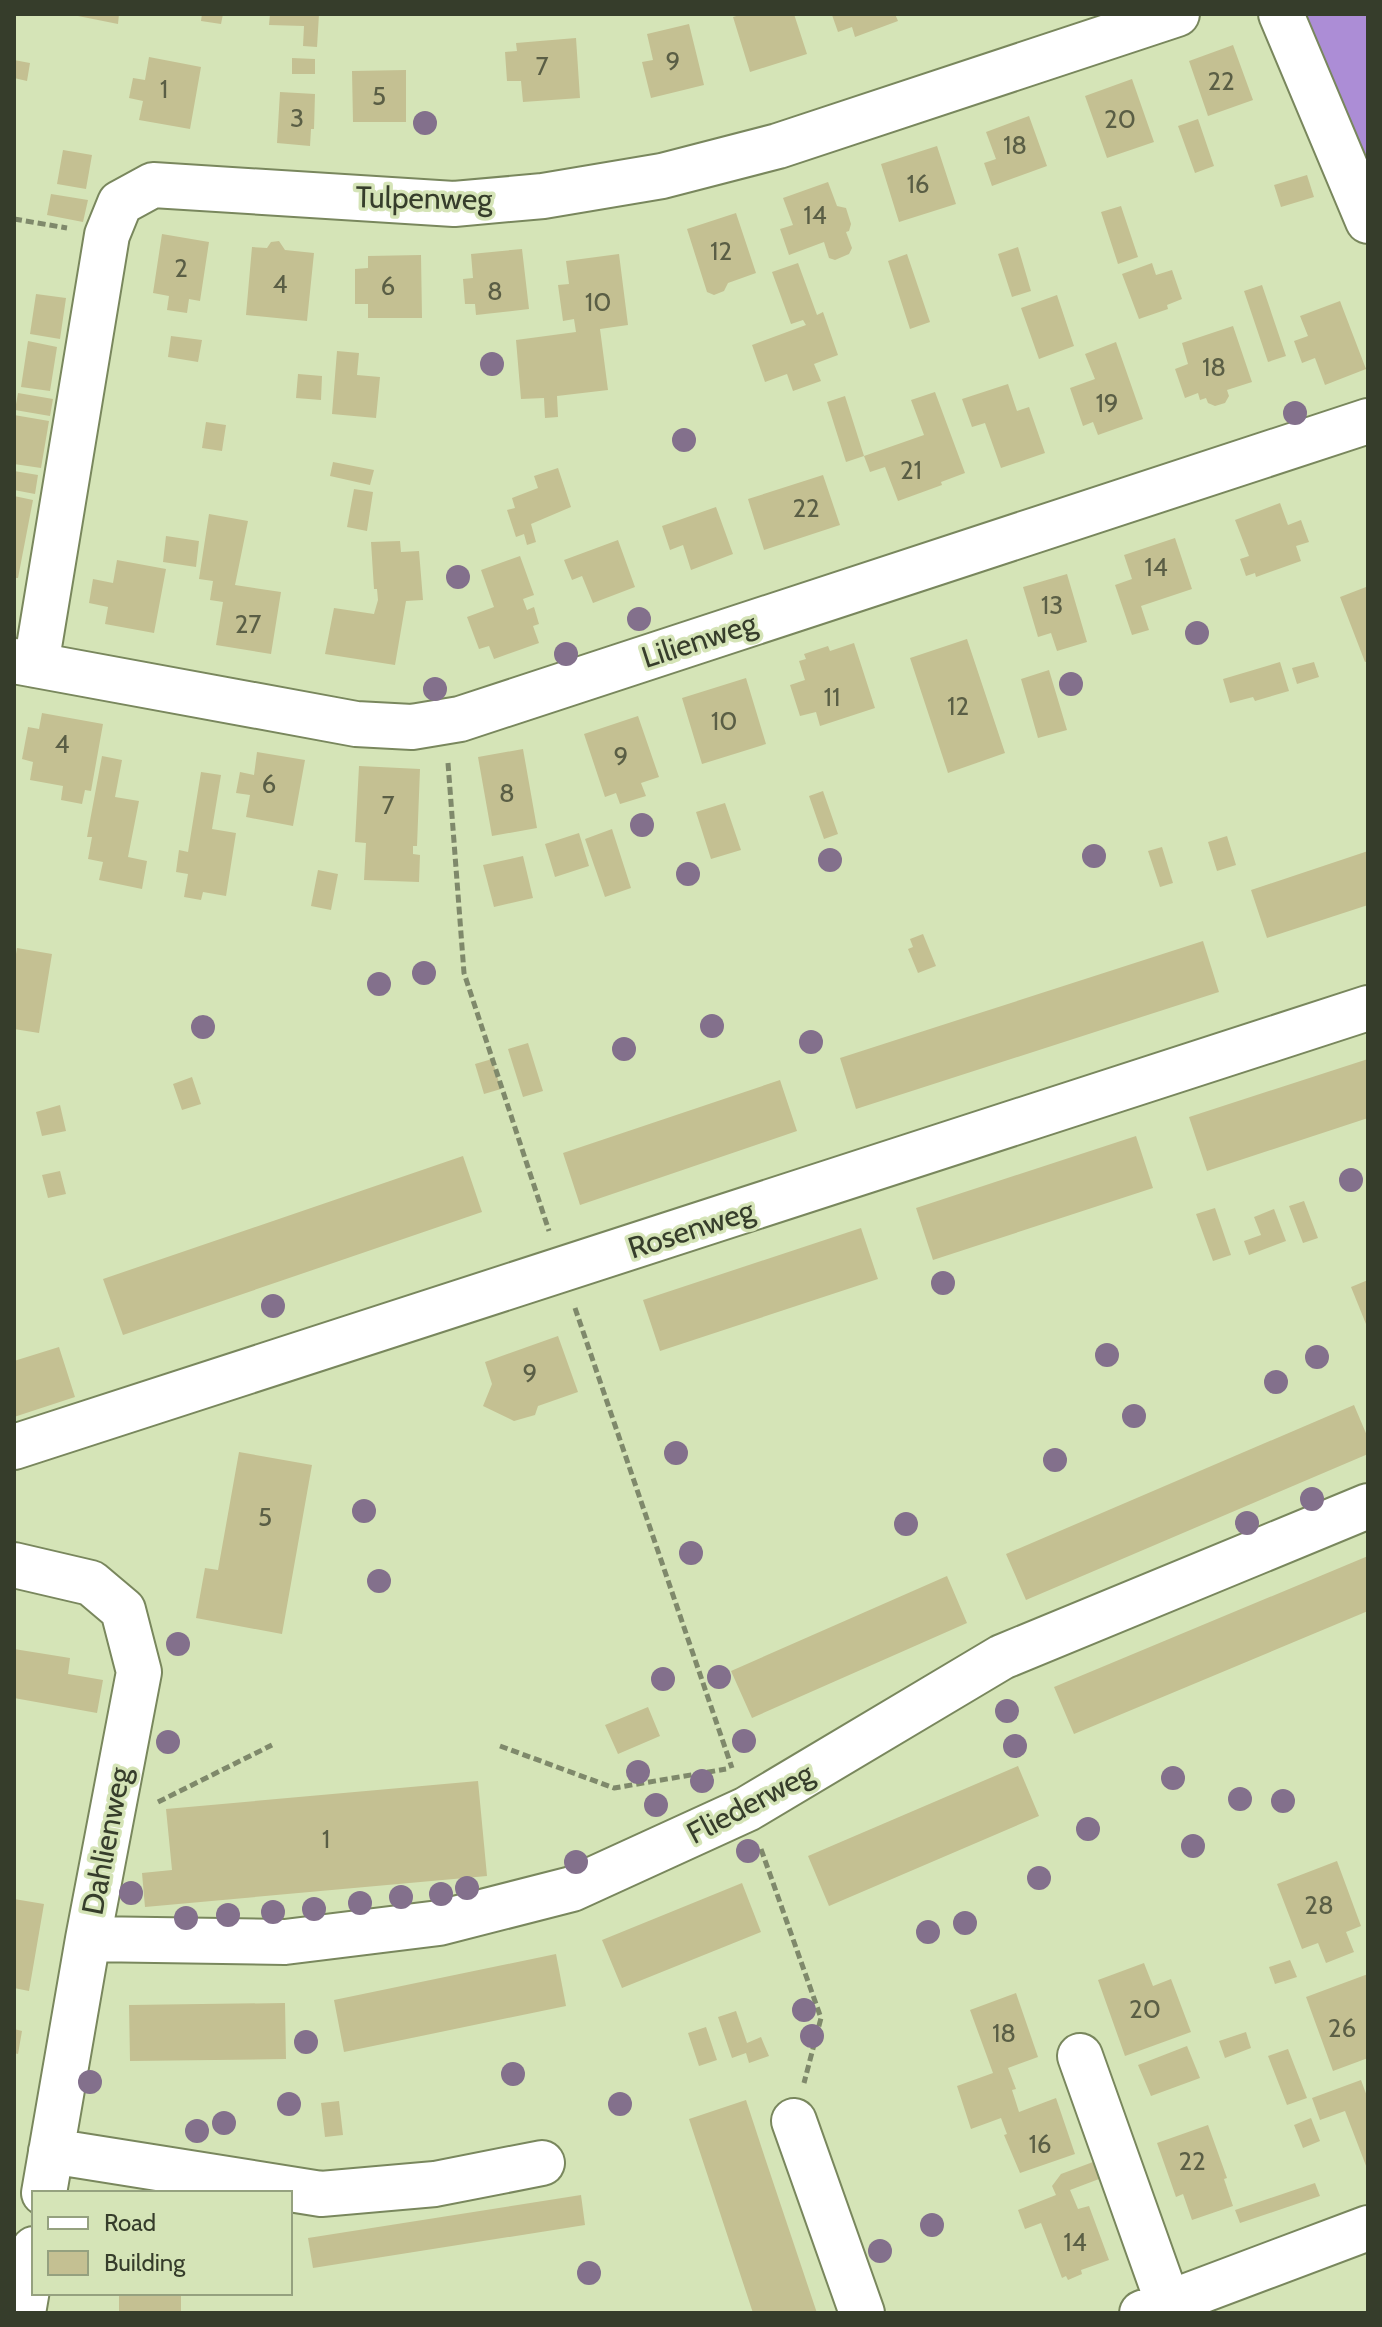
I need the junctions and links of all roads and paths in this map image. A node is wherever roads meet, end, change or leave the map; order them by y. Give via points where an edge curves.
1 (1177, 14) edge
2 (1281, 14) edge
3 (14, 219) edge
4 (1368, 221) edge
5 (107, 235) junction
6 (1368, 421) edge
7 (25, 663) edge
8 (447, 757) dead end
9 (1368, 1008) edge
10 (562, 1271) junction
11 (14, 1447) edge
12 (1368, 1506) edge
13 (14, 1565) edge
14 (272, 1745) dead end
15 (500, 1746) dead end
16 (732, 1768) junction
17 (747, 1809) junction
18 (109, 1826) junction
19 (88, 1939) junction
20 (1080, 2056) dead end
21 (794, 2121) joint
22 (51, 2151) junction
23 (542, 2163) dead end
24 (44, 2191) edge
25 (1368, 2228) edge
26 (32, 2261) edge
27 (1155, 2308) edge
28 (23, 2313) edge
29 (862, 2313) edge

1 - 5 street, Tulpenweg via 778,146 662,176 454,204 153,185 120,203
2 - 4 street
3 - 5 path
5 - 7 street, Tulpenweg
6 - 7 street, Lilienweg via 448,721 412,727 356,724
8 - 10 path via 464,973
9 - 10 street, Rosenweg
10 - 11 street, Rosenweg
10 - 16 path
12 - 17 street, Fliederweg via 1002,1657
13 - 18 street, Dahlienweg via 91,1583 123,1610 139,1672
14 - 18 path
15 - 16 path via 614,1788
16 - 17 path
17 - 19 street, Fliederweg via 572,1889 439,1923 285,1942
17 - 21 path via 821,2018
18 - 19 street, Dahlienweg
19 - 22 street, Dahlienweg
20 - 27 street
21 - 29 street
22 - 23 street via 321,2194 435,2184
22 - 24 street, Dahlienweg
25 - 27 street
26 - 28 street

